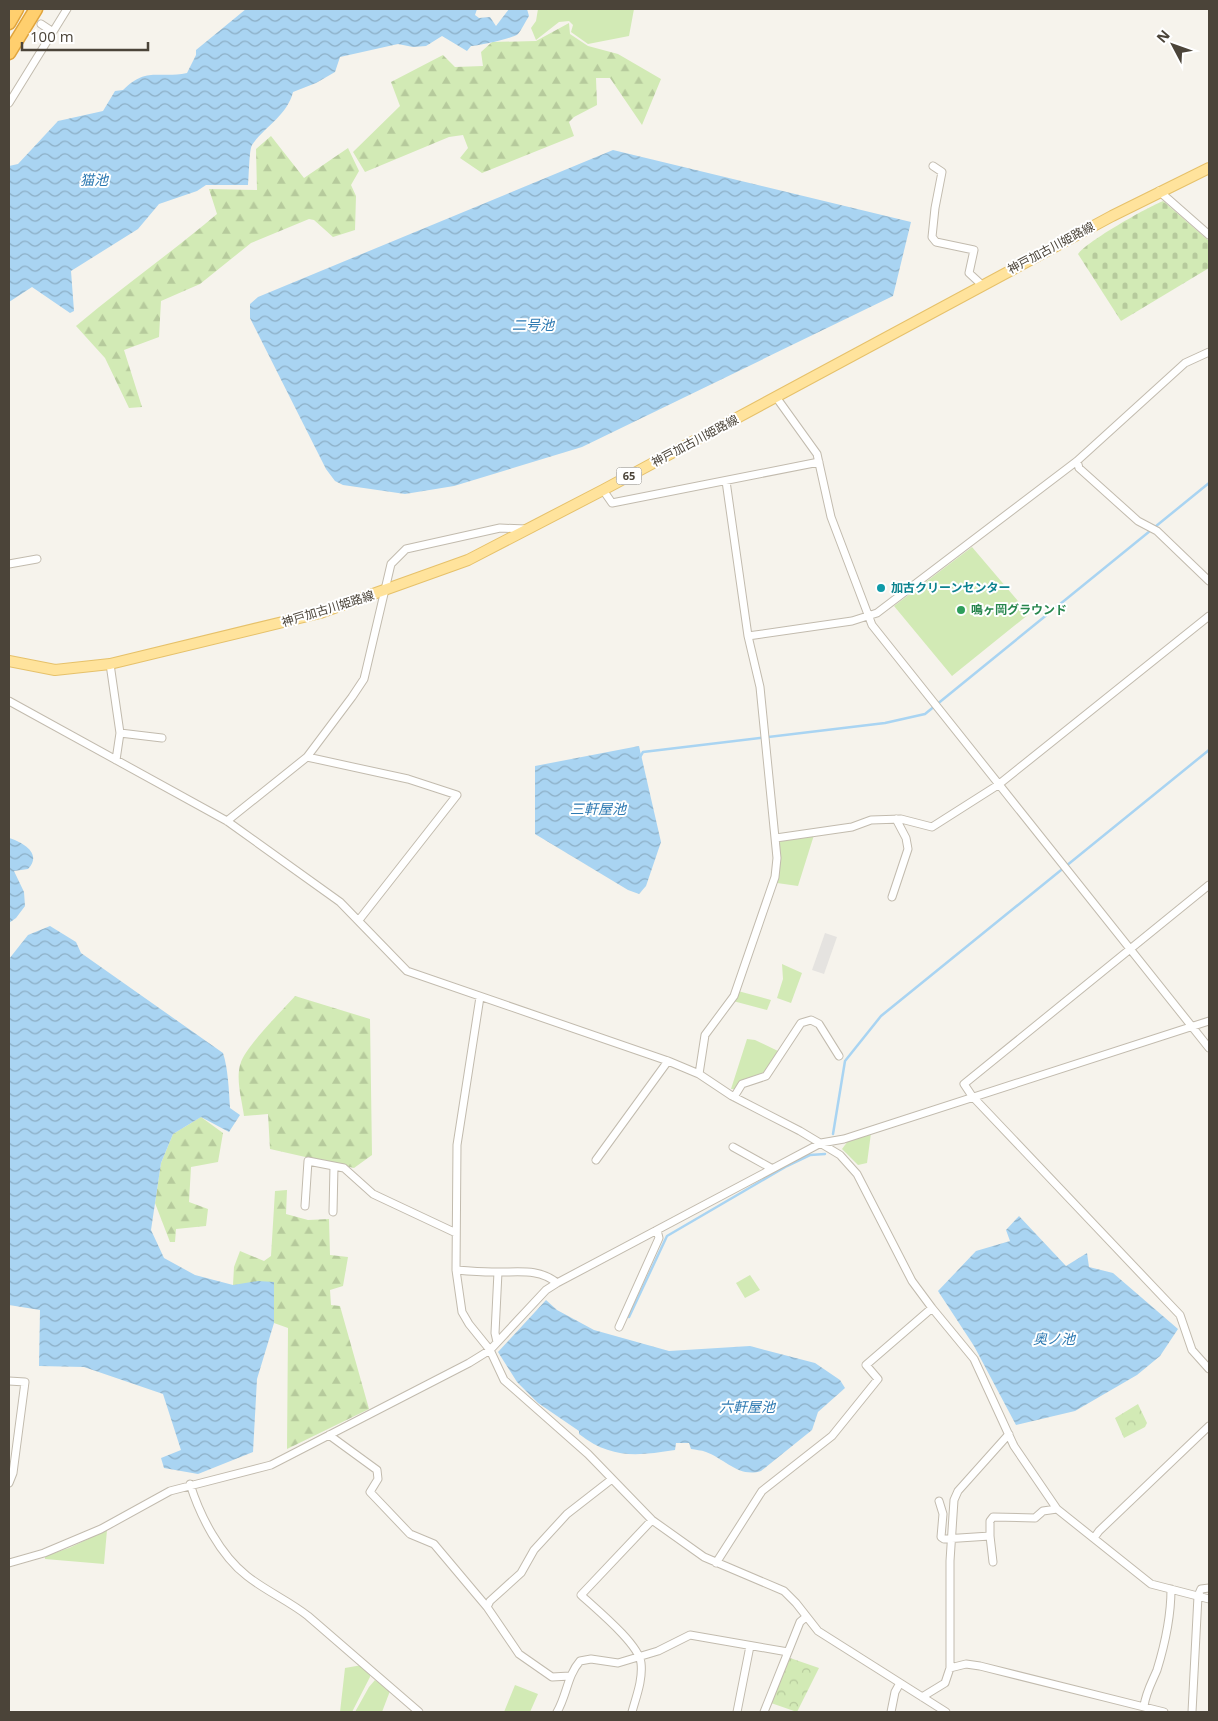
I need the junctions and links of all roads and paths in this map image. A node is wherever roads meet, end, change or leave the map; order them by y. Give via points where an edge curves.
1 (17, 9) edge
2 (30, 9) edge
3 (36, 9) edge
4 (67, 9) edge
5 (9, 23) edge
6 (41, 24) dead end
7 (53, 32) junction
8 (9, 46) edge
9 (9, 53) edge
10 (9, 103) edge
11 (934, 166) dead end
12 (1209, 168) edge
13 (1159, 191) junction
14 (1209, 235) edge
15 (982, 285) junction
16 (1209, 352) edge
17 (776, 397) junction
18 (1077, 461) junction
19 (818, 462) junction
20 (726, 481) junction
21 (602, 490) junction
22 (527, 529) junction
23 (37, 559) dead end
24 (9, 564) edge
25 (1209, 581) edge
26 (384, 592) junction
27 (1209, 616) edge
28 (868, 617) junction
29 (748, 636) junction
30 (9, 661) edge
31 (110, 664) junction
32 (9, 701) edge
33 (120, 733) junction
34 (162, 738) dead end
35 (307, 757) junction
36 (116, 760) junction
37 (998, 786) junction
38 (896, 819) junction
39 (227, 822) junction
40 (776, 838) junction
41 (1209, 885) edge
42 (892, 898) dead end
43 (359, 920) junction
44 (1131, 948) junction
45 (480, 997) junction
46 (1209, 1021) edge
47 (1192, 1026) junction
48 (1209, 1048) edge
49 (840, 1056) dead end
50 (668, 1061) junction
51 (699, 1074) junction
52 (972, 1096) junction
53 (734, 1097) junction
54 (821, 1143) junction
55 (733, 1146) dead end
56 (596, 1160) dead end
57 (334, 1166) junction
58 (771, 1168) junction
59 (305, 1206) dead end
60 (333, 1212) dead end
61 (657, 1230) junction
62 (456, 1233) junction
63 (456, 1270) junction
64 (498, 1272) junction
65 (557, 1283) junction
66 (932, 1308) junction
67 (619, 1327) dead end
68 (497, 1342) junction
69 (490, 1350) junction
70 (1209, 1369) edge
71 (9, 1381) edge
72 (1209, 1426) edge
73 (1009, 1434) junction
74 (329, 1435) junction
75 (612, 1480) junction
76 (9, 1483) edge
77 (190, 1484) junction
78 (939, 1502) dead end
79 (1057, 1509) junction
80 (652, 1520) junction
81 (990, 1536) junction
82 (1094, 1538) junction
83 (951, 1540) junction
84 (716, 1562) junction
85 (993, 1562) dead end
86 (9, 1563) edge
87 (1209, 1588) edge
88 (1170, 1589) junction
89 (1198, 1596) junction
90 (1209, 1600) edge
91 (487, 1607) junction
92 (806, 1617) junction
93 (750, 1646) junction
94 (788, 1652) junction
95 (640, 1657) junction
96 (950, 1668) junction
97 (570, 1676) junction
98 (900, 1683) junction
99 (922, 1697) junction
100 (1144, 1706) junction
101 (419, 1712) edge
102 (557, 1712) edge
103 (632, 1712) edge
104 (737, 1712) edge
105 (764, 1712) edge
106 (891, 1712) edge
107 (946, 1712) edge
108 (1164, 1712) edge
109 (1192, 1712) edge

1 - 5 highway
2 - 8 highway
3 - 9 highway
4 - 7 street
6 - 7 street
7 - 10 street
11 - 15 street via 942,172 932,237 936,242 974,250 969,273
12 - 13 main road, 神戸加古川姫路線 / 65
13 - 14 street
13 - 15 main road, 神戸加古川姫路線 / 65
15 - 17 main road, 神戸加古川姫路線 / 65
16 - 18 street via 1185,363
17 - 19 street via 817,454
17 - 21 main road, 神戸加古川姫路線 / 65
18 - 25 street via 1079,468 1138,521 1157,531
18 - 28 street
19 - 20 street
19 - 28 street via 831,517
20 - 21 street via 612,503
20 - 29 street
21 - 22 main road, 神戸加古川姫路線 / 65
22 - 26 main road, 神戸加古川姫路線 / 65 via 468,560
22 - 26 street via 500,528 406,549 390,564
23 - 24 street
26 - 31 main road, 神戸加古川姫路線 / 65 via 303,617
26 - 35 street via 364,679
27 - 37 street
28 - 29 street
28 - 37 street
29 - 40 street via 760,687
30 - 31 main road, 神戸加古川姫路線 / 65 via 55,670
31 - 33 street
32 - 36 street
33 - 34 street
33 - 36 street
35 - 39 street
35 - 43 street via 408,779 457,795
36 - 39 street
37 - 38 street via 932,827
37 - 44 street
38 - 40 street via 871,820
38 - 42 street via 908,849
39 - 43 street via 325,889
40 - 51 street via 775,877 764,911 734,996 705,1035
41 - 44 street
43 - 45 street via 407,971
44 - 47 street
44 - 52 street via 964,1084
45 - 50 street
45 - 62 street via 457,1145
46 - 47 street
47 - 48 street
47 - 52 street
49 - 53 street via 818,1024 811,1020 801,1023 766,1076 742,1084
50 - 51 street
50 - 56 street
51 - 53 street
52 - 54 street via 844,1139
52 - 70 street via 1180,1315 1192,1350
53 - 54 street
54 - 58 street
54 - 66 street via 840,1155 857,1174 912,1281
55 - 58 street
57 - 59 street via 307,1162
57 - 60 street
57 - 62 street via 348,1170 373,1194
58 - 61 street
61 - 65 street
61 - 67 street via 659,1238
62 - 63 street
63 - 64 street
63 - 69 street via 462,1312
64 - 65 street via 543,1274
64 - 68 street
65 - 68 street via 546,1290
66 - 73 street via 974,1359
66 - 84 street via 866,1364 878,1379 832,1436 762,1491
68 - 69 street
69 - 74 street
69 - 75 street via 504,1380 588,1454
71 - 76 street via 24,1382
72 - 82 street
73 - 79 street
73 - 83 street via 958,1491 954,1500
74 - 77 street via 272,1465
74 - 91 street via 377,1470 378,1479 370,1492 410,1534 434,1544
75 - 80 street
75 - 91 street via 567,1514 534,1550 521,1573 490,1600
77 - 86 street via 164,1494 101,1530
77 - 101 street via 210,1528 231,1561 260,1585 308,1616
78 - 83 street via 943,1514 942,1537
79 - 81 street via 1043,1511 1035,1518 993,1517
79 - 82 street
80 - 84 street
80 - 95 street via 581,1595
81 - 83 street
81 - 85 street
82 - 88 street via 1140,1577
83 - 96 street
84 - 92 street via 784,1591
87 - 89 street via 1201,1589
88 - 89 street
88 - 100 street via 1171,1612
89 - 90 street
89 - 109 street
91 - 97 street via 528,1662 552,1677
92 - 94 street via 800,1622
92 - 98 street via 818,1631
93 - 94 street
93 - 95 street via 690,1635 676,1644
93 - 104 street
94 - 105 street
95 - 97 street via 618,1663 591,1659 580,1661
95 - 103 street via 640,1684
96 - 99 street via 945,1682
96 - 100 street via 966,1664 980,1666
97 - 102 street via 566,1696
98 - 99 street
98 - 106 street
99 - 107 street
100 - 108 street

